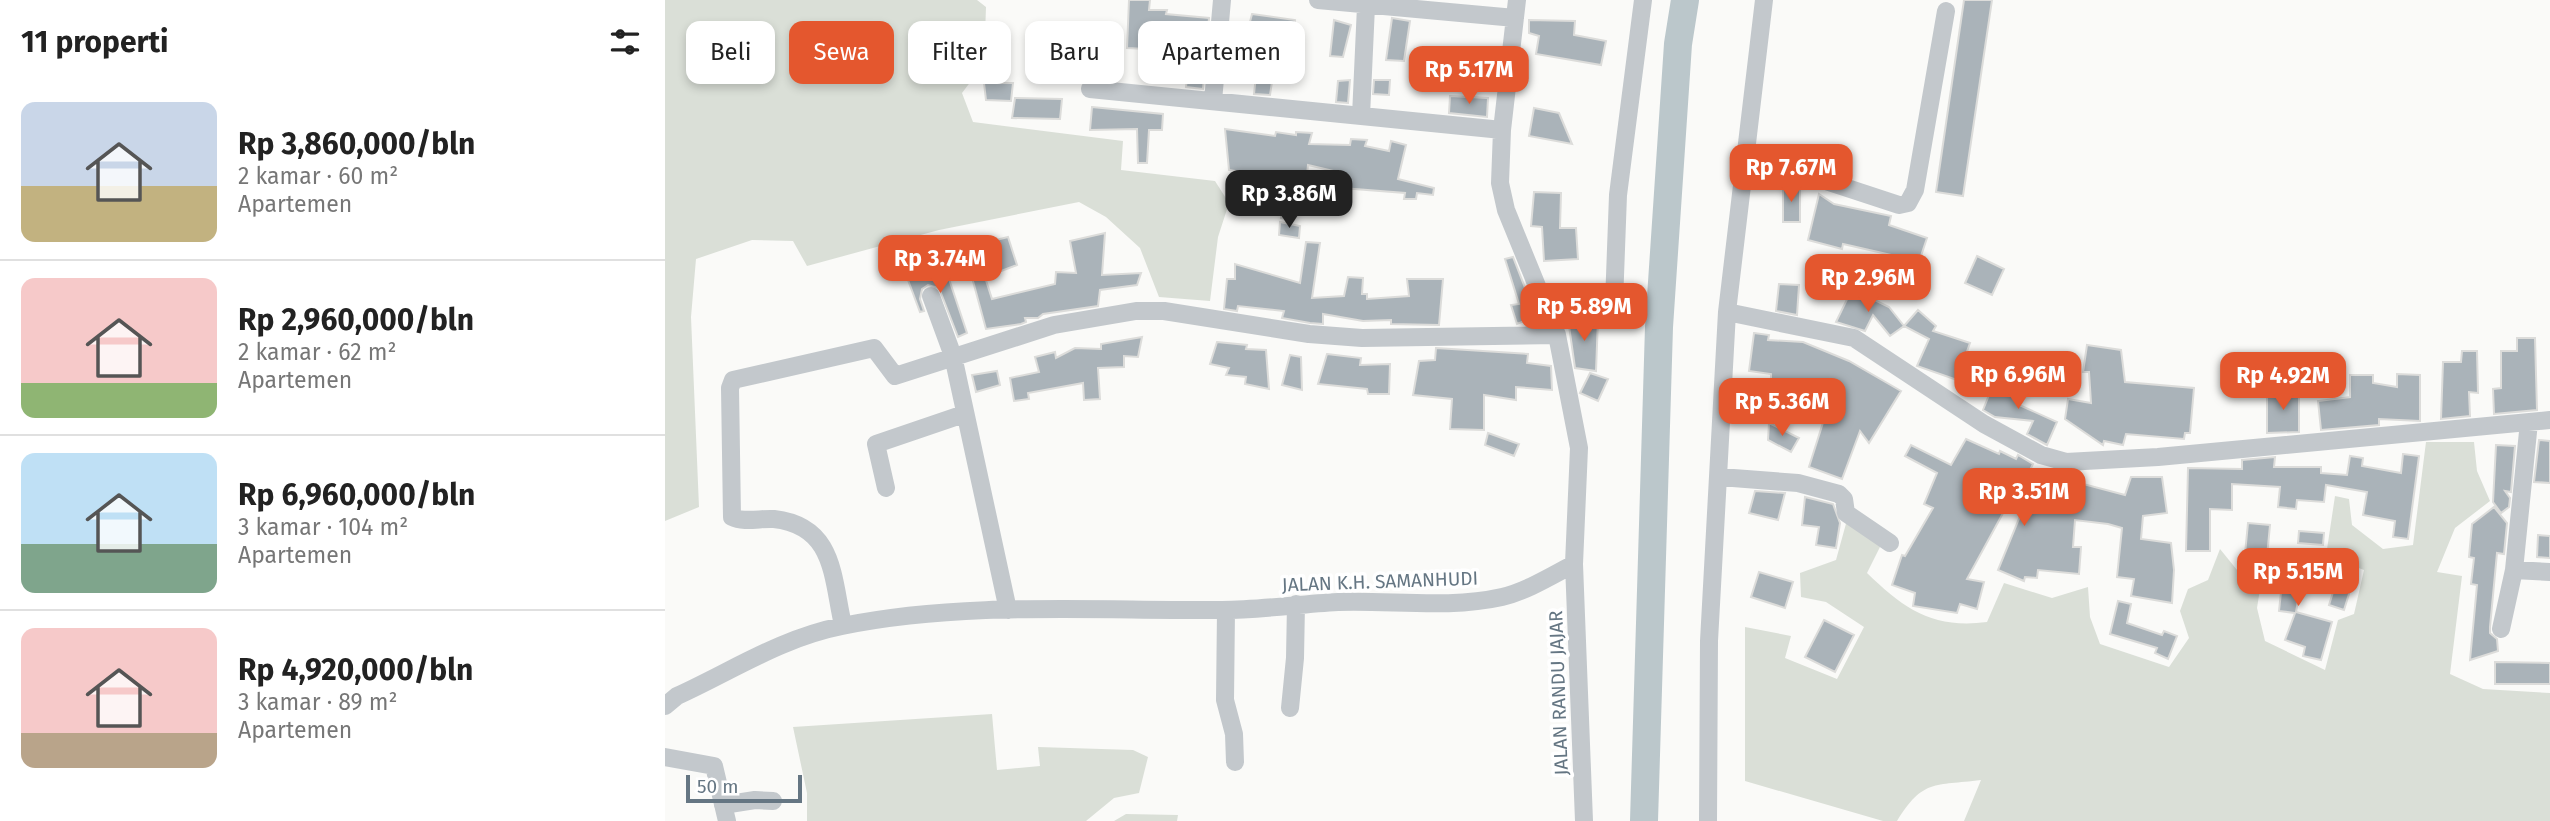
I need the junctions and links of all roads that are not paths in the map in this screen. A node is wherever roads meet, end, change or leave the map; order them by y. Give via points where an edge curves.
1 (1222, 0) edge
2 (1318, 0) edge
3 (1643, 0) edge
4 (1764, 0) edge
5 (1366, 5) junction
6 (1516, 9) edge
7 (1946, 11) dead end
8 (1090, 89) dead end
9 (1213, 101) junction
10 (1361, 116) junction
11 (1502, 130) junction
12 (1744, 154) junction
13 (931, 296) dead end
14 (1545, 304) junction
15 (1727, 312) junction
16 (1557, 335) junction
17 (953, 356) junction
18 (964, 414) junction
19 (2550, 420) edge
20 (2529, 422) junction
21 (1735, 476) junction
22 (886, 488) dead end
23 (1890, 543) dead end
24 (1574, 564) junction
25 (2514, 570) junction
26 (2550, 572) edge
27 (1296, 604) junction
28 (1008, 610) junction
29 (1226, 610) junction
30 (843, 625) junction
31 (2501, 629) dead end
32 (665, 706) edge
33 (1290, 708) dead end
34 (665, 757) edge
35 (1235, 762) dead end
36 (773, 801) dead end
37 (725, 813) edge
38 (1584, 821) edge
39 (1708, 821) edge

1 - 9 street
2 - 5 street
3 - 14 street via 1618,195 1614,303
4 - 12 street
5 - 6 street
5 - 10 street
6 - 11 street
7 - 12 street via 1915,190 1908,203 1899,205
8 - 9 street
9 - 10 street
10 - 11 street
11 - 14 street via 1501,196
12 - 15 street
13 - 17 street
14 - 16 street
15 - 20 street via 1854,338 1984,424 2041,456 2066,462
15 - 21 street
16 - 17 street via 1362,338 1148,310 1053,326
16 - 24 street via 1579,448
17 - 18 street
17 - 30 street via 895,376 874,348 730,382 732,517 774,519 813,532 827,557
18 - 22 street via 876,444
18 - 28 street
19 - 20 street
20 - 25 street
21 - 23 street via 1798,483 1843,496 1846,513
21 - 39 street via 1709,641
24 - 27 street, JALAN K.H. SAMANHUDI via 1502,597
24 - 38 street, JALAN RANDU JAJAR
25 - 26 street
25 - 31 street
27 - 29 street, JALAN K.H. SAMANHUDI
27 - 33 street
28 - 29 street, JALAN K.H. SAMANHUDI
28 - 30 street, JALAN K.H. SAMANHUDI
29 - 35 street via 1225,700
30 - 32 street, JALAN K.H. SAMANHUDI via 768,649
34 - 37 street via 714,766
36 - 37 street via 755,800

